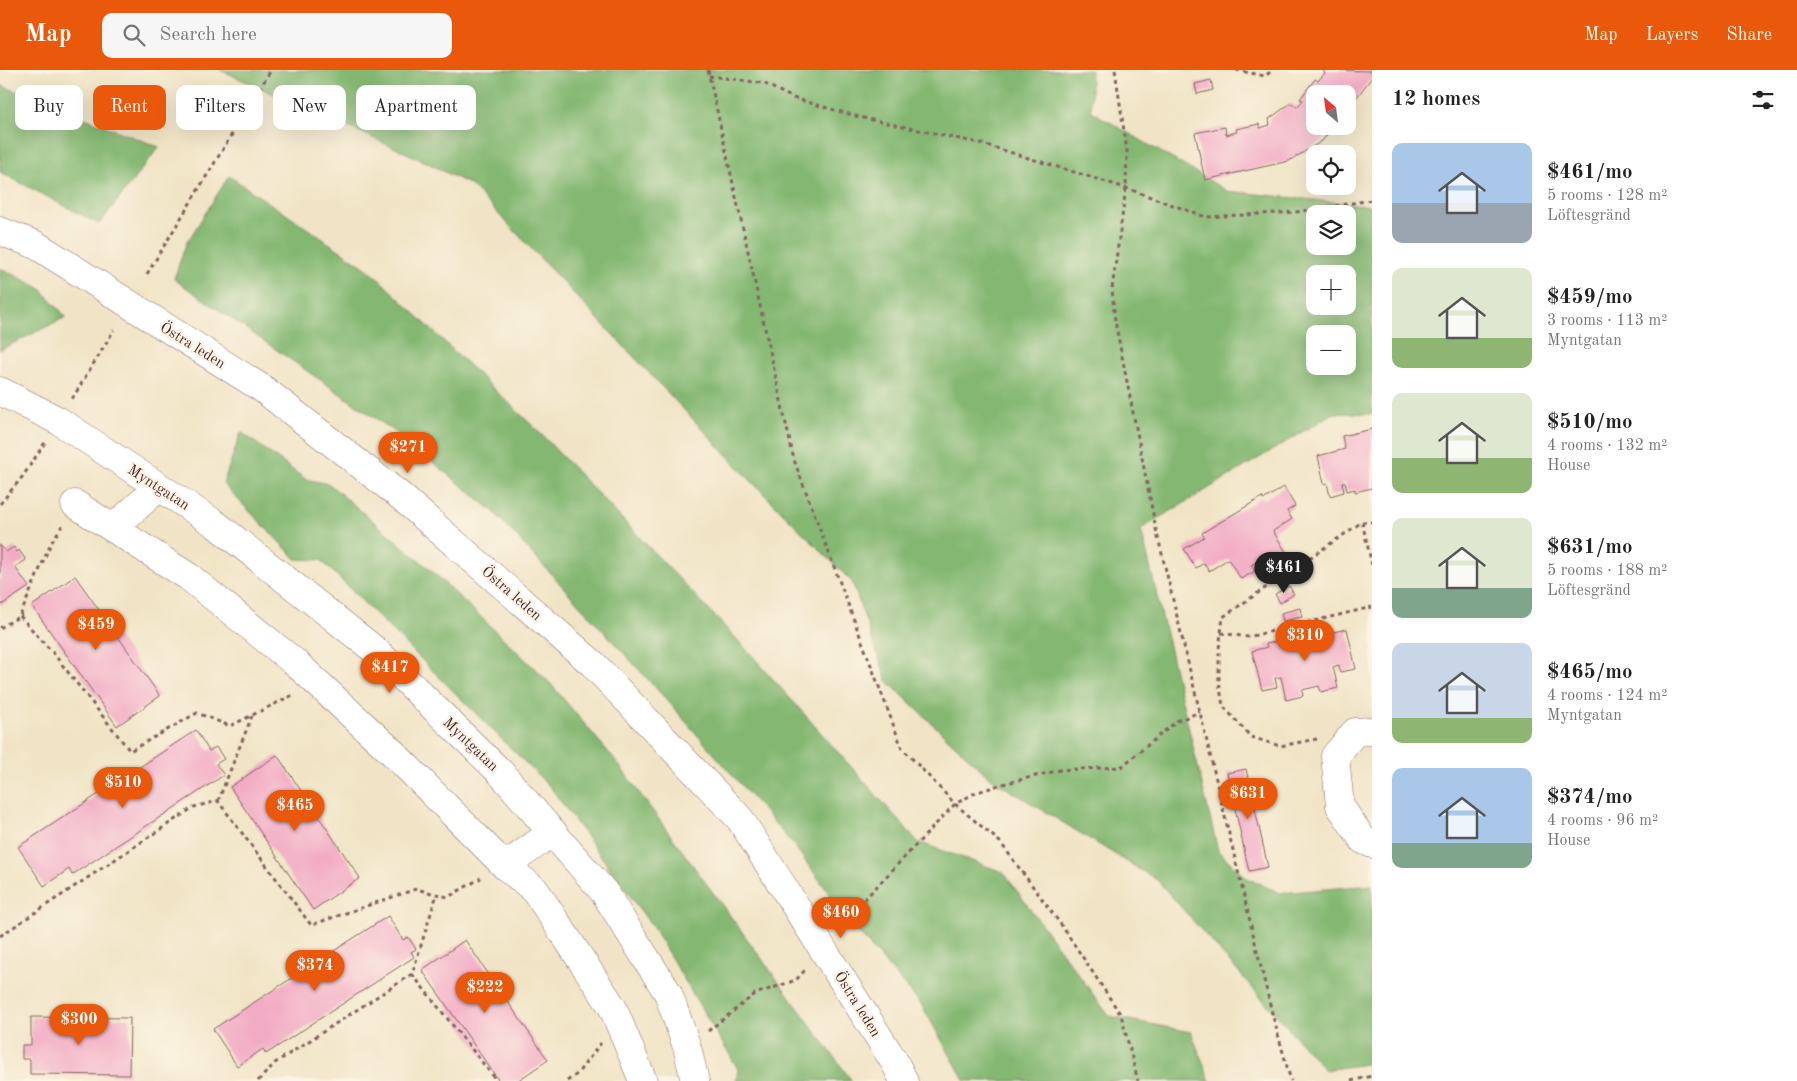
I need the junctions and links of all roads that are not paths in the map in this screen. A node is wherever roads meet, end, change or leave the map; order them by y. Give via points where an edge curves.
1 (0, 231) edge
2 (0, 391) edge
3 (159, 487) junction
4 (75, 504) road end
5 (113, 528) junction
6 (1363, 731) edge
7 (552, 832) junction
8 (1372, 844) edge
9 (504, 866) junction
10 (643, 1081) edge
11 (695, 1081) edge
12 (904, 1081) edge

1 - 12 street, Östra leden via 36,245 263,388 398,494 593,664 740,819
2 - 3 street, Myntgatan via 59,421
3 - 5 street
3 - 7 street, Myntgatan via 214,524 376,651 500,772
4 - 5 street
5 - 9 street via 189,577 318,683
6 - 8 street via 1335,756 1340,806 1363,840
7 - 9 street
7 - 11 street, Myntgatan via 604,892 668,993
9 - 10 street via 535,890 613,1008

